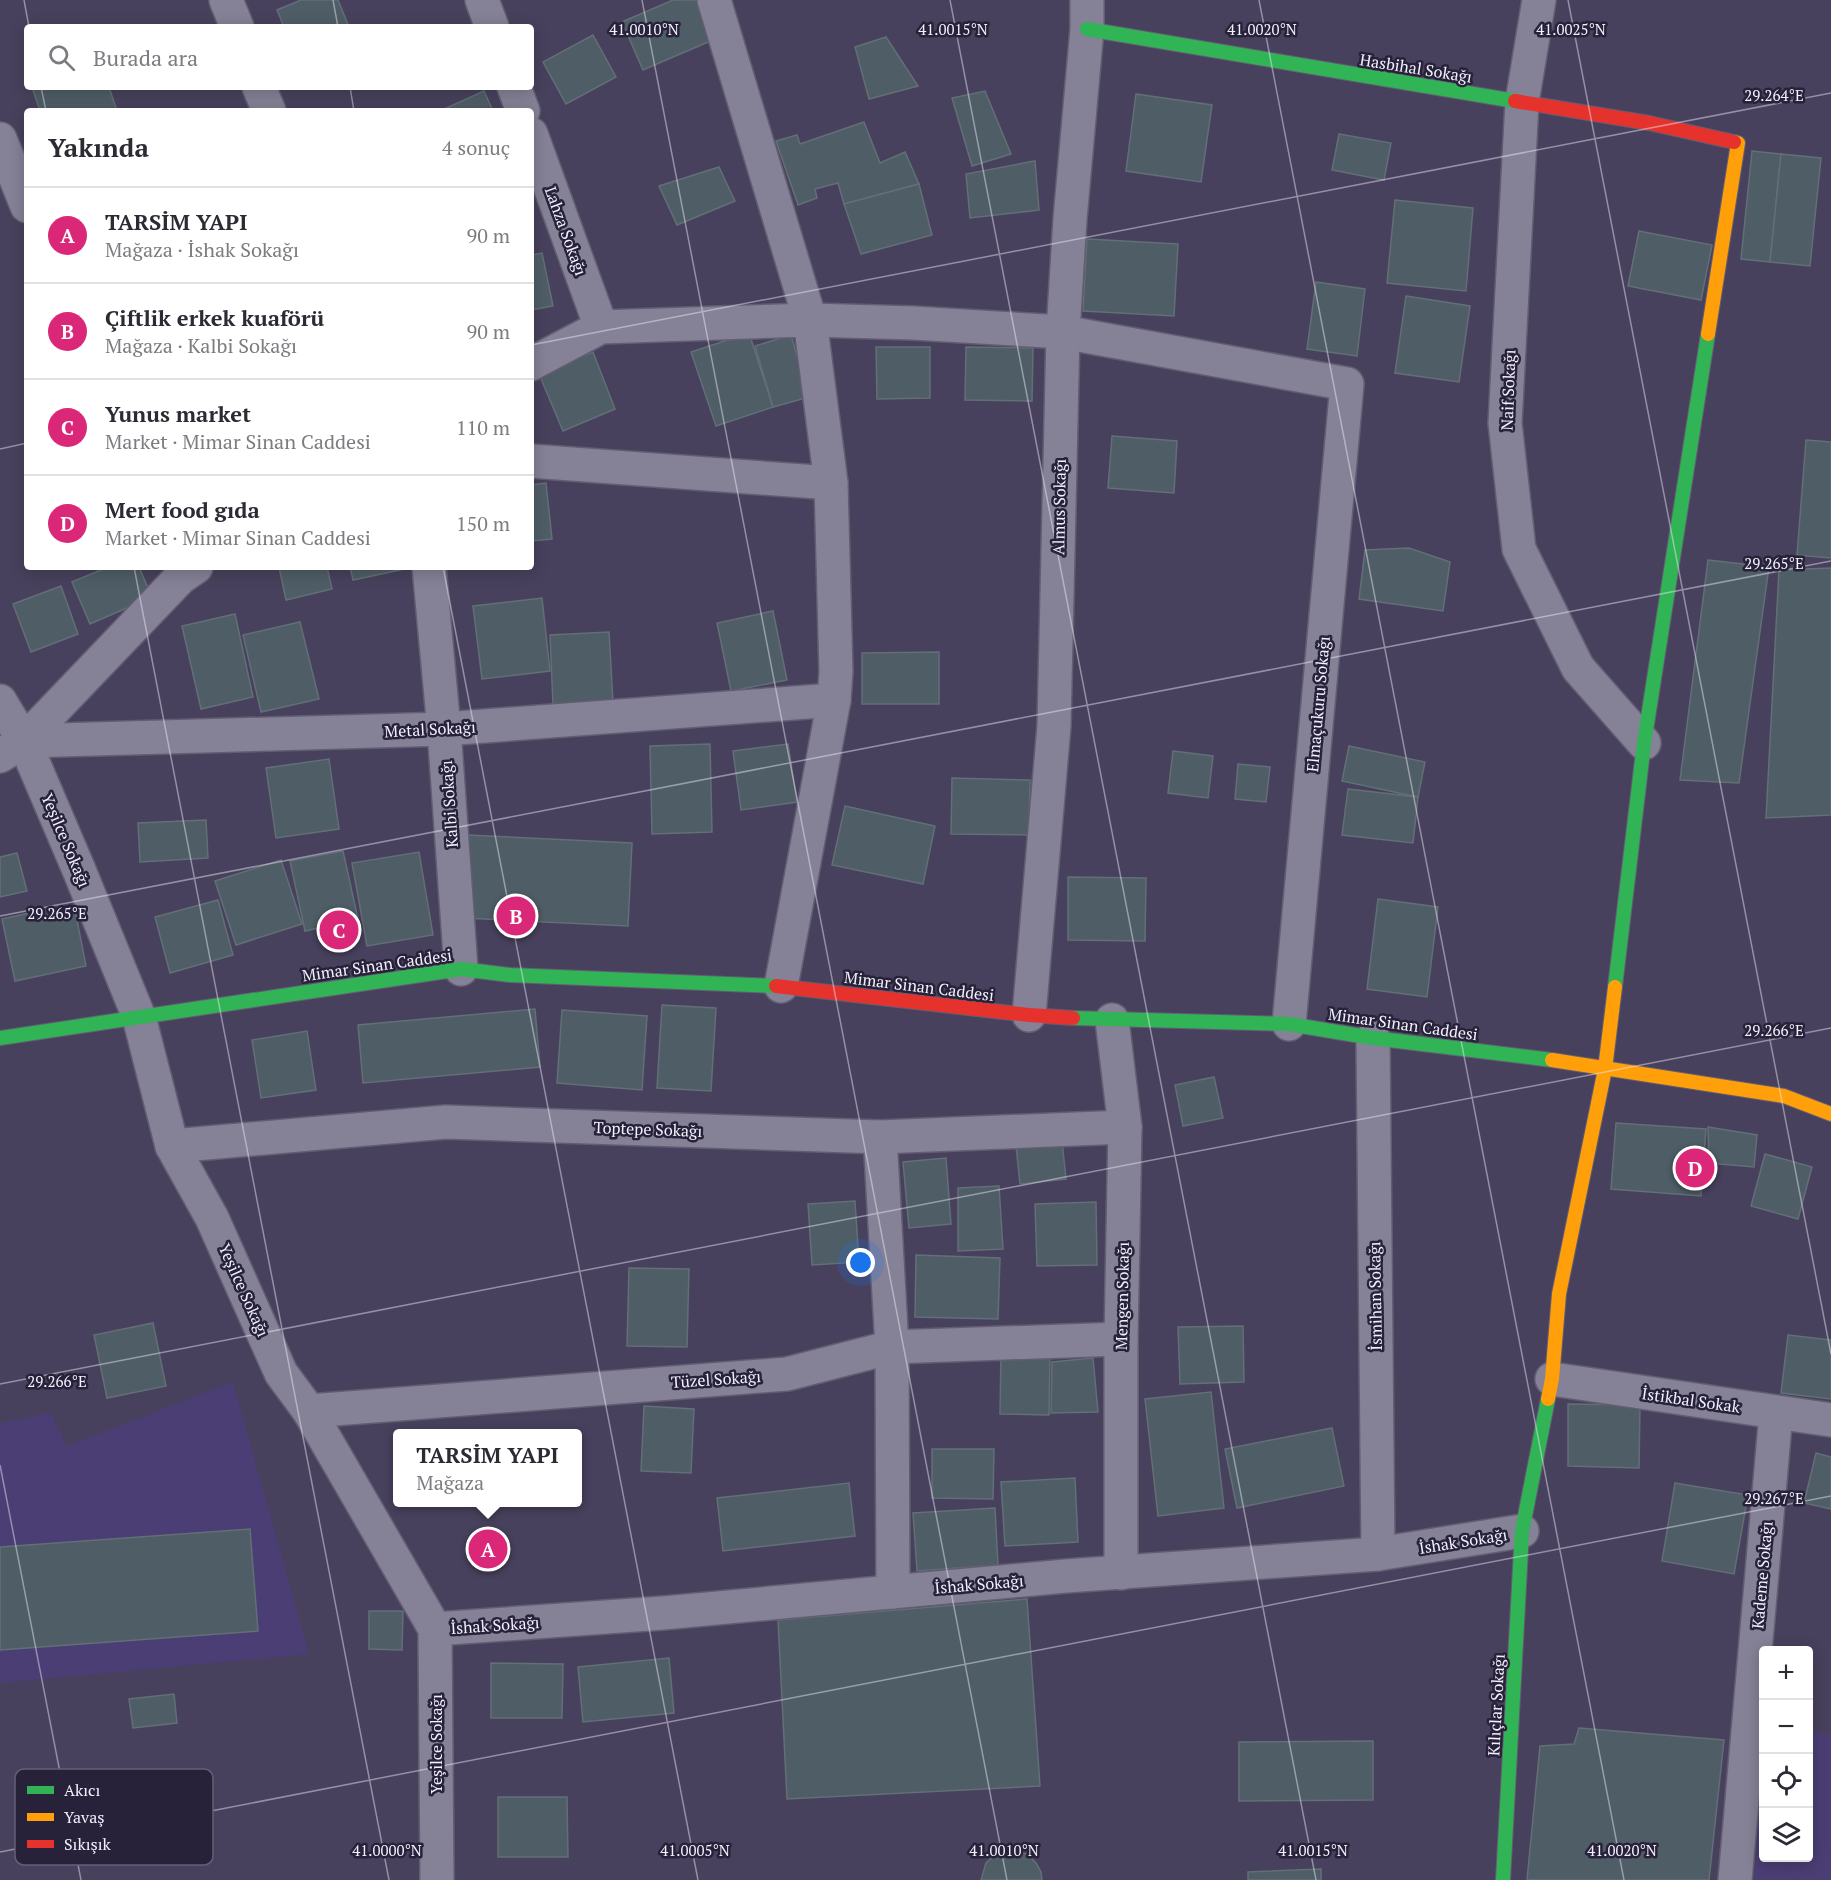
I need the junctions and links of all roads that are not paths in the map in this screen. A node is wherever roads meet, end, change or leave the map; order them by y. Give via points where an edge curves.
1 (226, 0) edge
2 (482, 0) edge
3 (714, 0) edge
4 (1539, 0) edge
5 (1087, 15) edge
6 (236, 24) edge
7 (491, 24) edge
8 (261, 90) edge
9 (515, 90) edge
10 (1522, 102) junction
11 (268, 108) edge
12 (522, 108) edge
13 (0, 140) edge
14 (534, 142) edge
15 (1738, 142) joint
16 (24, 199) edge
17 (810, 320) junction
18 (601, 327) junction
19 (1063, 332) junction
20 (534, 362) edge
21 (534, 461) edge
22 (831, 483) junction
23 (429, 570) edge
24 (184, 571) edge
25 (834, 700) junction
26 (0, 701) edge
27 (444, 729) junction
28 (1644, 743) junction
29 (12, 749) edge
30 (461, 969) junction
31 (781, 986) junction
32 (1029, 1015) junction
33 (139, 1017) junction
34 (1112, 1020) junction
35 (1289, 1024) junction
36 (0, 1038) edge
37 (1373, 1038) junction
38 (1605, 1068) junction
39 (1831, 1114) edge
40 (1125, 1127) junction
41 (880, 1137) junction
42 (172, 1146) junction
43 (1121, 1339) junction
44 (892, 1347) junction
45 (1552, 1379) junction
46 (309, 1411) junction
47 (1776, 1413) junction
48 (1831, 1420) edge
49 (1522, 1531) junction
50 (1378, 1554) junction
51 (1121, 1573) junction
52 (894, 1592) junction
53 (435, 1629) junction
54 (437, 1880) edge
55 (1503, 1880) edge
56 (1735, 1880) edge

1 - 6 street
2 - 7 street
3 - 17 street
4 - 10 street, Naif Sokağı
5 - 10 street, Hasbihal Sokağı via 1360,76
5 - 19 street, Almus Sokağı
8 - 11 street
9 - 12 street
10 - 15 street, Hasbihal Sokağı
10 - 28 street, Naif Sokağı via 1505,423 1519,549 1578,668
13 - 16 street
14 - 18 street, Lahza Sokağı
15 - 28 street, Kılıçlar Sokağı
17 - 18 street
17 - 19 street
17 - 22 street
18 - 20 street
19 - 32 street, Almus Sokağı via 1054,726
19 - 35 street, Elmaçukuru Sokağı via 1347,384
21 - 22 street
22 - 25 street
23 - 27 street, Kalbi Sokağı
24 - 29 street
25 - 27 street, Metal Sokağı
25 - 31 street
26 - 29 street, Yeşilce Sokağı
27 - 29 street, Metal Sokağı
27 - 30 street, Kalbi Sokağı
28 - 38 street, Kılıçlar Sokağı
29 - 33 street, Yeşilce Sokağı via 79,870
30 - 31 street, Mimar Sinan Caddesi via 510,975
30 - 33 street, Mimar Sinan Caddesi
31 - 32 street, Mimar Sinan Caddesi
32 - 34 street, Mimar Sinan Caddesi
33 - 36 street, Mimar Sinan Caddesi
33 - 42 street, Yeşilce Sokağı
34 - 35 street, Mimar Sinan Caddesi
34 - 40 street, Mengen Sokağı
35 - 37 street, Mimar Sinan Caddesi
37 - 38 street, Mimar Sinan Caddesi
37 - 50 street, İsmihan Sokağı
38 - 39 street, Mimar Sinan Caddesi via 1785,1096
38 - 45 street, Kılıçlar Sokağı via 1559,1294
40 - 41 street, Toptepe Sokağı
40 - 43 street, Mengen Sokağı
41 - 42 street, Toptepe Sokağı via 447,1122
41 - 44 street
42 - 46 street, Yeşilce Sokağı via 212,1218 281,1373
43 - 44 street, Tüzel Sokağı
43 - 51 street, Mengen Sokağı
44 - 46 street, Tüzel Sokağı via 787,1374
44 - 52 street
45 - 47 street, İstikbal Sokak
45 - 49 street, Kılıçlar Sokağı
46 - 53 street, Yeşilce Sokağı
47 - 48 street, İstikbal Sokak
47 - 56 street, Kademe Sokağı
49 - 50 street, İshak Sokağı
49 - 55 street, Kılıçlar Sokağı
50 - 51 street, İshak Sokağı
51 - 52 street, İshak Sokağı
52 - 53 street, İshak Sokağı
53 - 54 street, Yeşilce Sokağı

